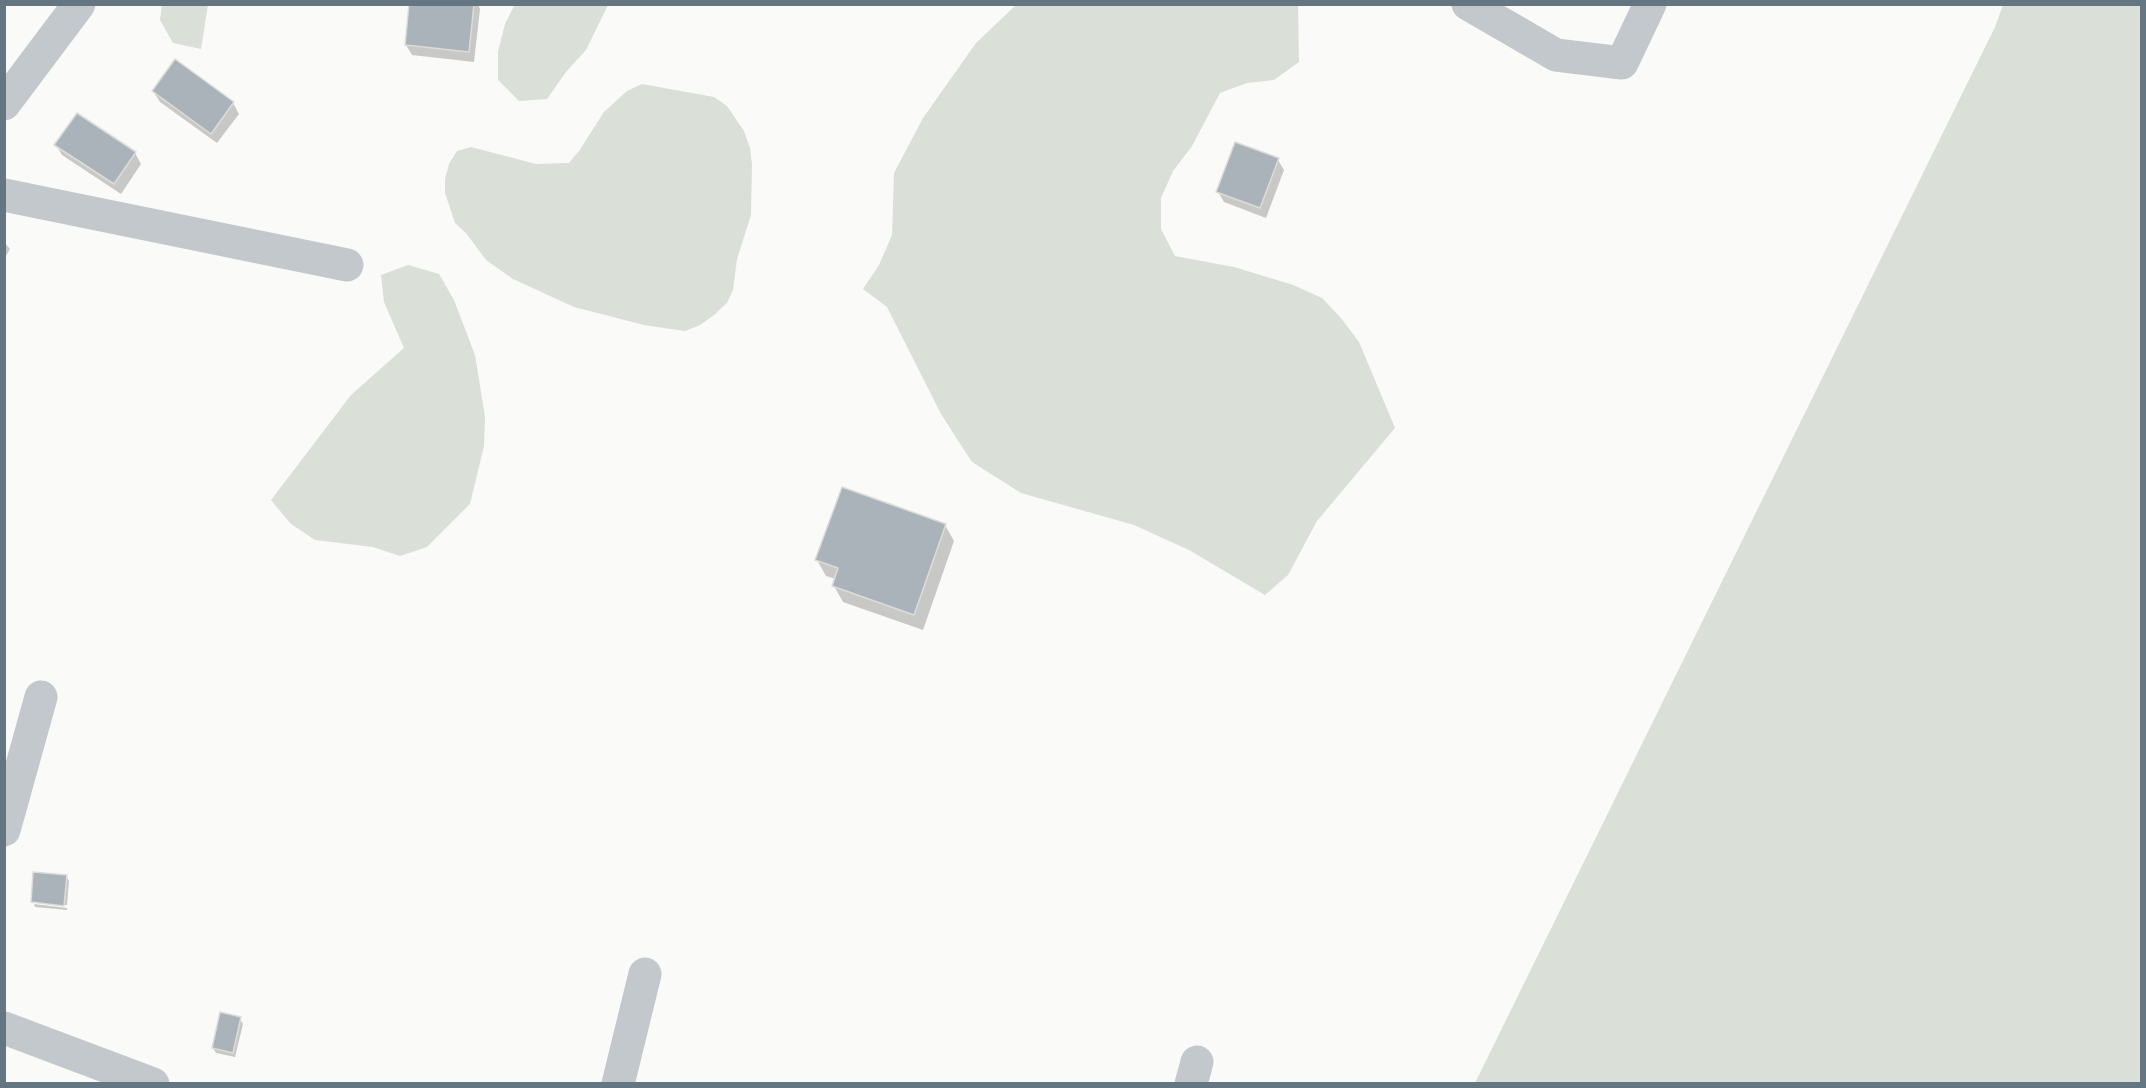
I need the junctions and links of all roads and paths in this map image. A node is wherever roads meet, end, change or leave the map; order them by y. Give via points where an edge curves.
1 (79, 4) edge
2 (1468, 4) edge
3 (1650, 4) edge
4 (4, 104) edge
5 (4, 195) edge
6 (347, 265) dead end
7 (41, 697) dead end
8 (4, 830) edge
9 (645, 974) dead end
10 (4, 1028) edge
11 (153, 1083) edge
12 (618, 1083) edge

1 - 4 street
2 - 3 street via 1556,55 1622,63
5 - 6 street
7 - 8 street
9 - 12 street
10 - 11 street

